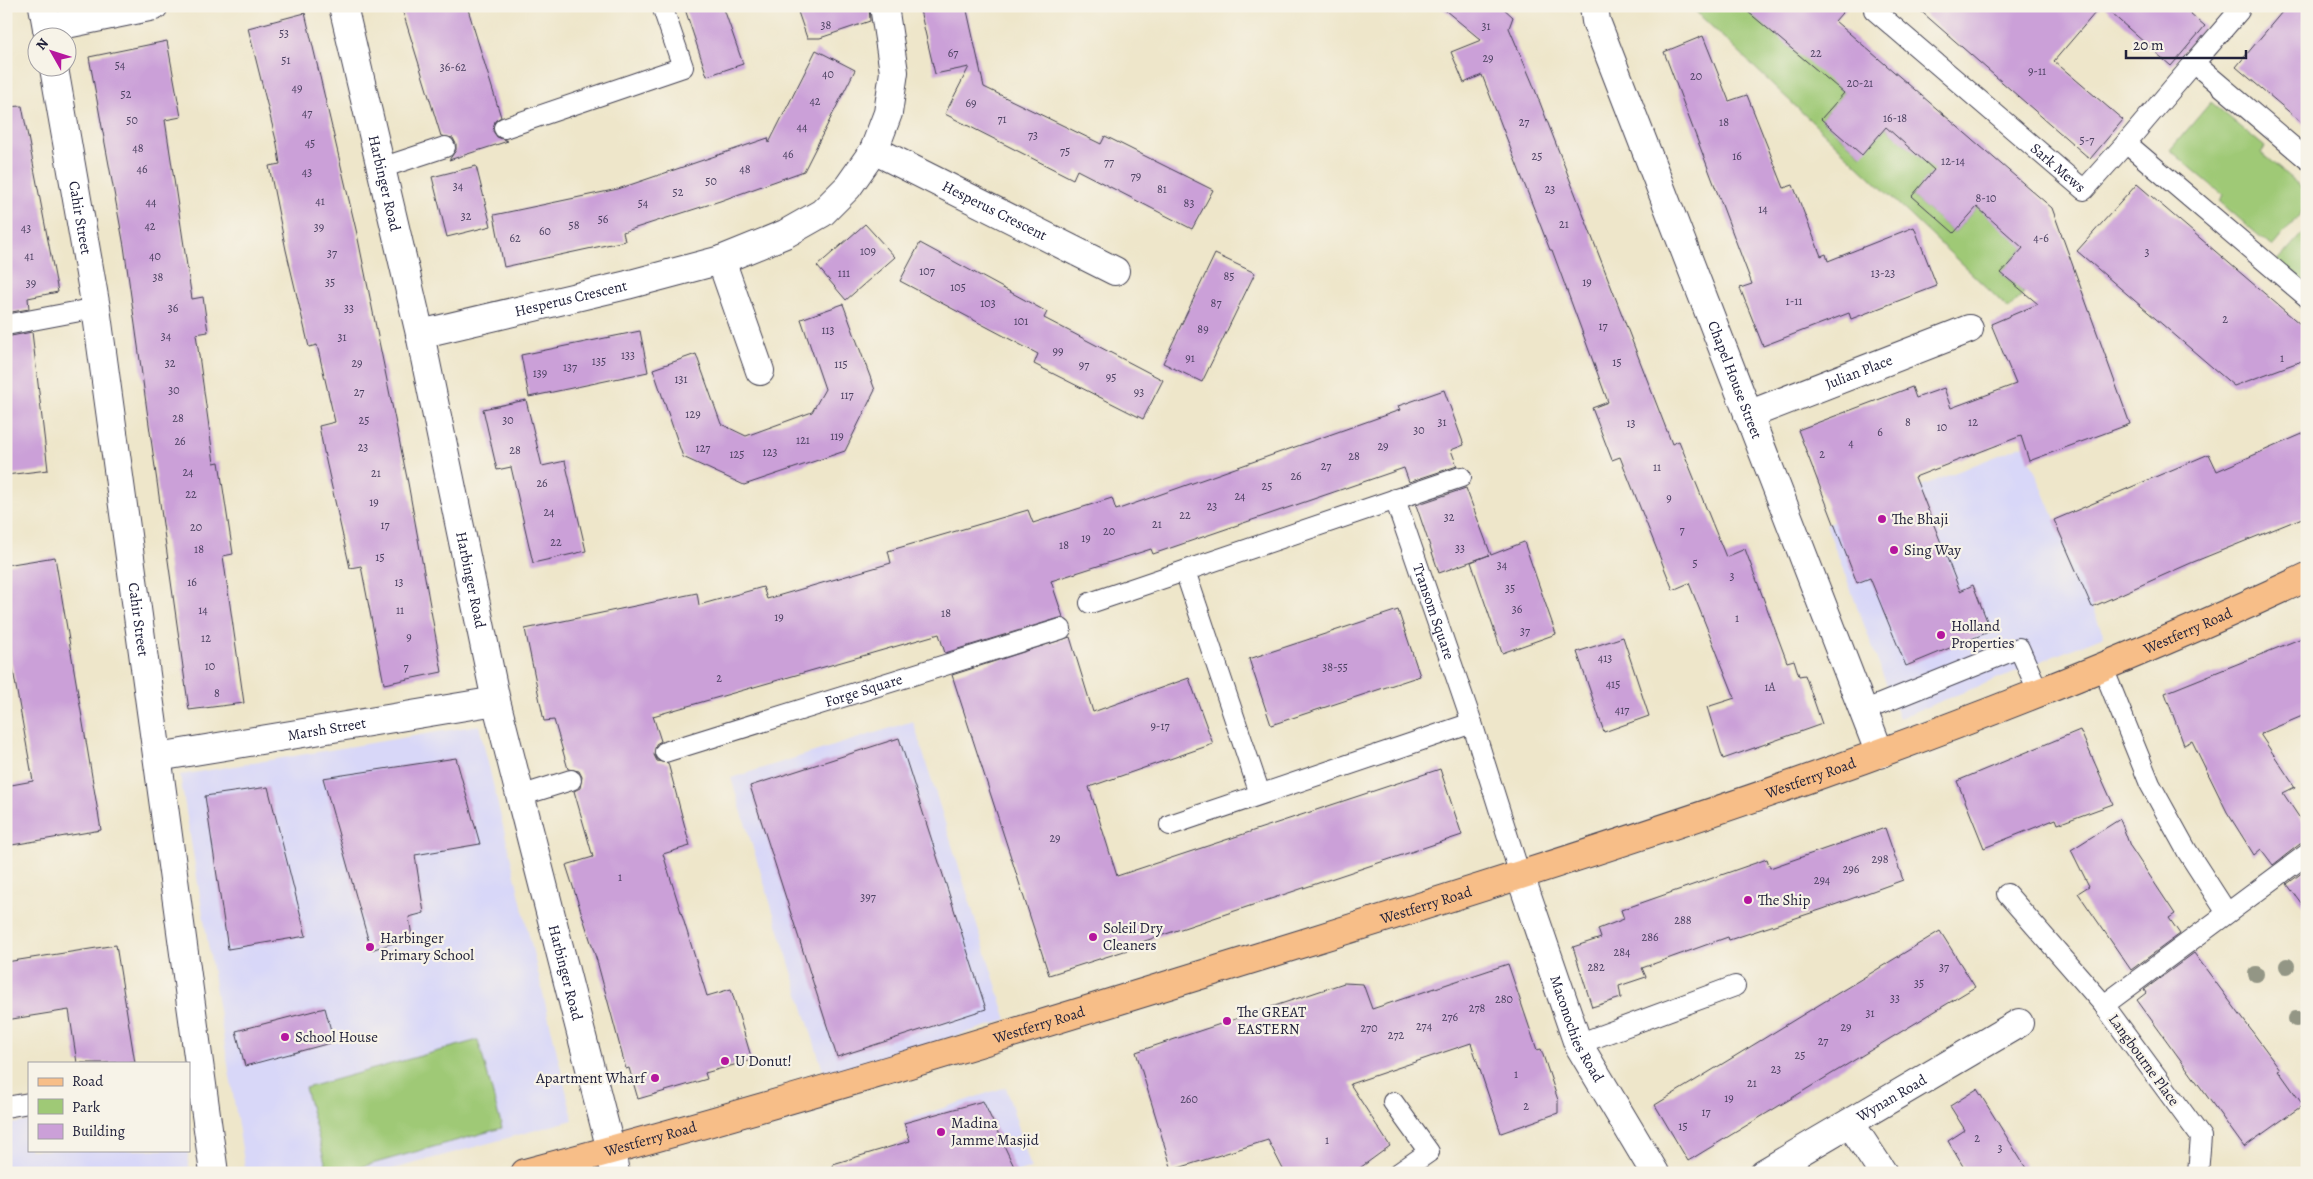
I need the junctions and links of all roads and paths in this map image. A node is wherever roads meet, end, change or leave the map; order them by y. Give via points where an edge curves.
1 (154, 6) edge
2 (343, 6) edge
3 (662, 6) edge
4 (884, 6) edge
5 (1594, 6) edge
6 (1878, 6) edge
7 (2233, 6) edge
8 (46, 24) edge
9 (2194, 63) junction
10 (56, 78) edge
11 (504, 128) dead end
12 (2126, 143) junction
13 (445, 147) dead end
14 (874, 150) junction
15 (2307, 159) edge
16 (381, 168) junction
17 (721, 260) junction
18 (1115, 271) dead end
19 (2307, 297) edge
20 (96, 308) junction
21 (6, 325) edge
22 (1970, 329) dead end
23 (420, 334) junction
24 (760, 371) dead end
25 (1748, 415) junction
26 (1461, 477) dead end
27 (1395, 499) junction
28 (1185, 571) junction
29 (2307, 577) edge
30 (1090, 603) dead end
31 (1061, 629) dead end
32 (2103, 668) junction
33 (2039, 693) junction
34 (496, 701) junction
35 (1863, 711) junction
36 (1472, 723) junction
37 (665, 752) dead end
38 (1880, 754) junction
39 (158, 757) junction
40 (571, 780) dead end
41 (1260, 794) junction
42 (520, 796) junction
43 (1170, 825) dead end
44 (2307, 854) edge
45 (1520, 875) junction
46 (2006, 894) dead end
47 (2228, 913) junction
48 (1735, 986) dead end
49 (2104, 1005) junction
50 (2019, 1023) dead end
51 (1578, 1044) junction
52 (195, 1078) edge
53 (1393, 1102) dead end
54 (28, 1103) edge
55 (6, 1107) edge
56 (1850, 1123) junction
57 (613, 1161) edge
58 (214, 1173) edge
59 (525, 1173) edge
60 (1398, 1173) edge
61 (1655, 1173) edge
62 (1764, 1173) edge
63 (1882, 1173) edge
64 (2198, 1173) edge

1 - 8 street
2 - 16 street, Harbinger Road
3 - 11 lane via 683,67
4 - 14 street, Hesperus Crescent via 894,72 888,112
5 - 25 street, Chapel House Street via 1596,21
6 - 12 lane, Sark Mews via 1874,10 2084,190
7 - 9 lane via 2239,11
9 - 12 lane
9 - 15 lane
10 - 20 street, Cahir Street
12 - 19 lane
13 - 16 lane
14 - 17 street, Hesperus Crescent via 848,187 822,213 785,234
14 - 18 street, Hesperus Crescent
16 - 23 street, Harbinger Road
17 - 23 street, Hesperus Crescent
17 - 24 street
20 - 21 lane
20 - 39 street, Cahir Street
22 - 25 street, Julian Place
23 - 34 street, Harbinger Road
25 - 35 street, Chapel House Street
26 - 27 lane
27 - 28 lane
27 - 36 lane, Transom Square
28 - 30 lane
28 - 41 lane
29 - 32 main road, Westferry Road
31 - 37 lane, Forge Square
32 - 33 main road, Westferry Road
32 - 47 lane via 2150,784 2187,851
33 - 35 lane via 2019,648
33 - 38 main road, Westferry Road
34 - 39 street, Marsh Street
34 - 42 street, Harbinger Road
35 - 38 street, Chapel House Street
36 - 41 lane
36 - 45 lane, Transom Square
38 - 45 main road, Westferry Road
39 - 52 street, Cahir Street
40 - 42 lane
41 - 43 lane
42 - 57 street, Harbinger Road
44 - 47 lane, Langbourne Place
45 - 51 street, Maconochies Road
45 - 57 main road, Westferry Road
46 - 49 lane
47 - 49 lane, Langbourne Place
48 - 51 lane
49 - 64 lane, Langbourne Place via 2201,1137
50 - 56 street, Wynan Road
51 - 61 street, Maconochies Road
52 - 58 street, Cahir Street
53 - 60 lane via 1429,1152
54 - 55 lane
56 - 62 street, Wynan Road
56 - 63 street
57 - 59 main road, Westferry Road

